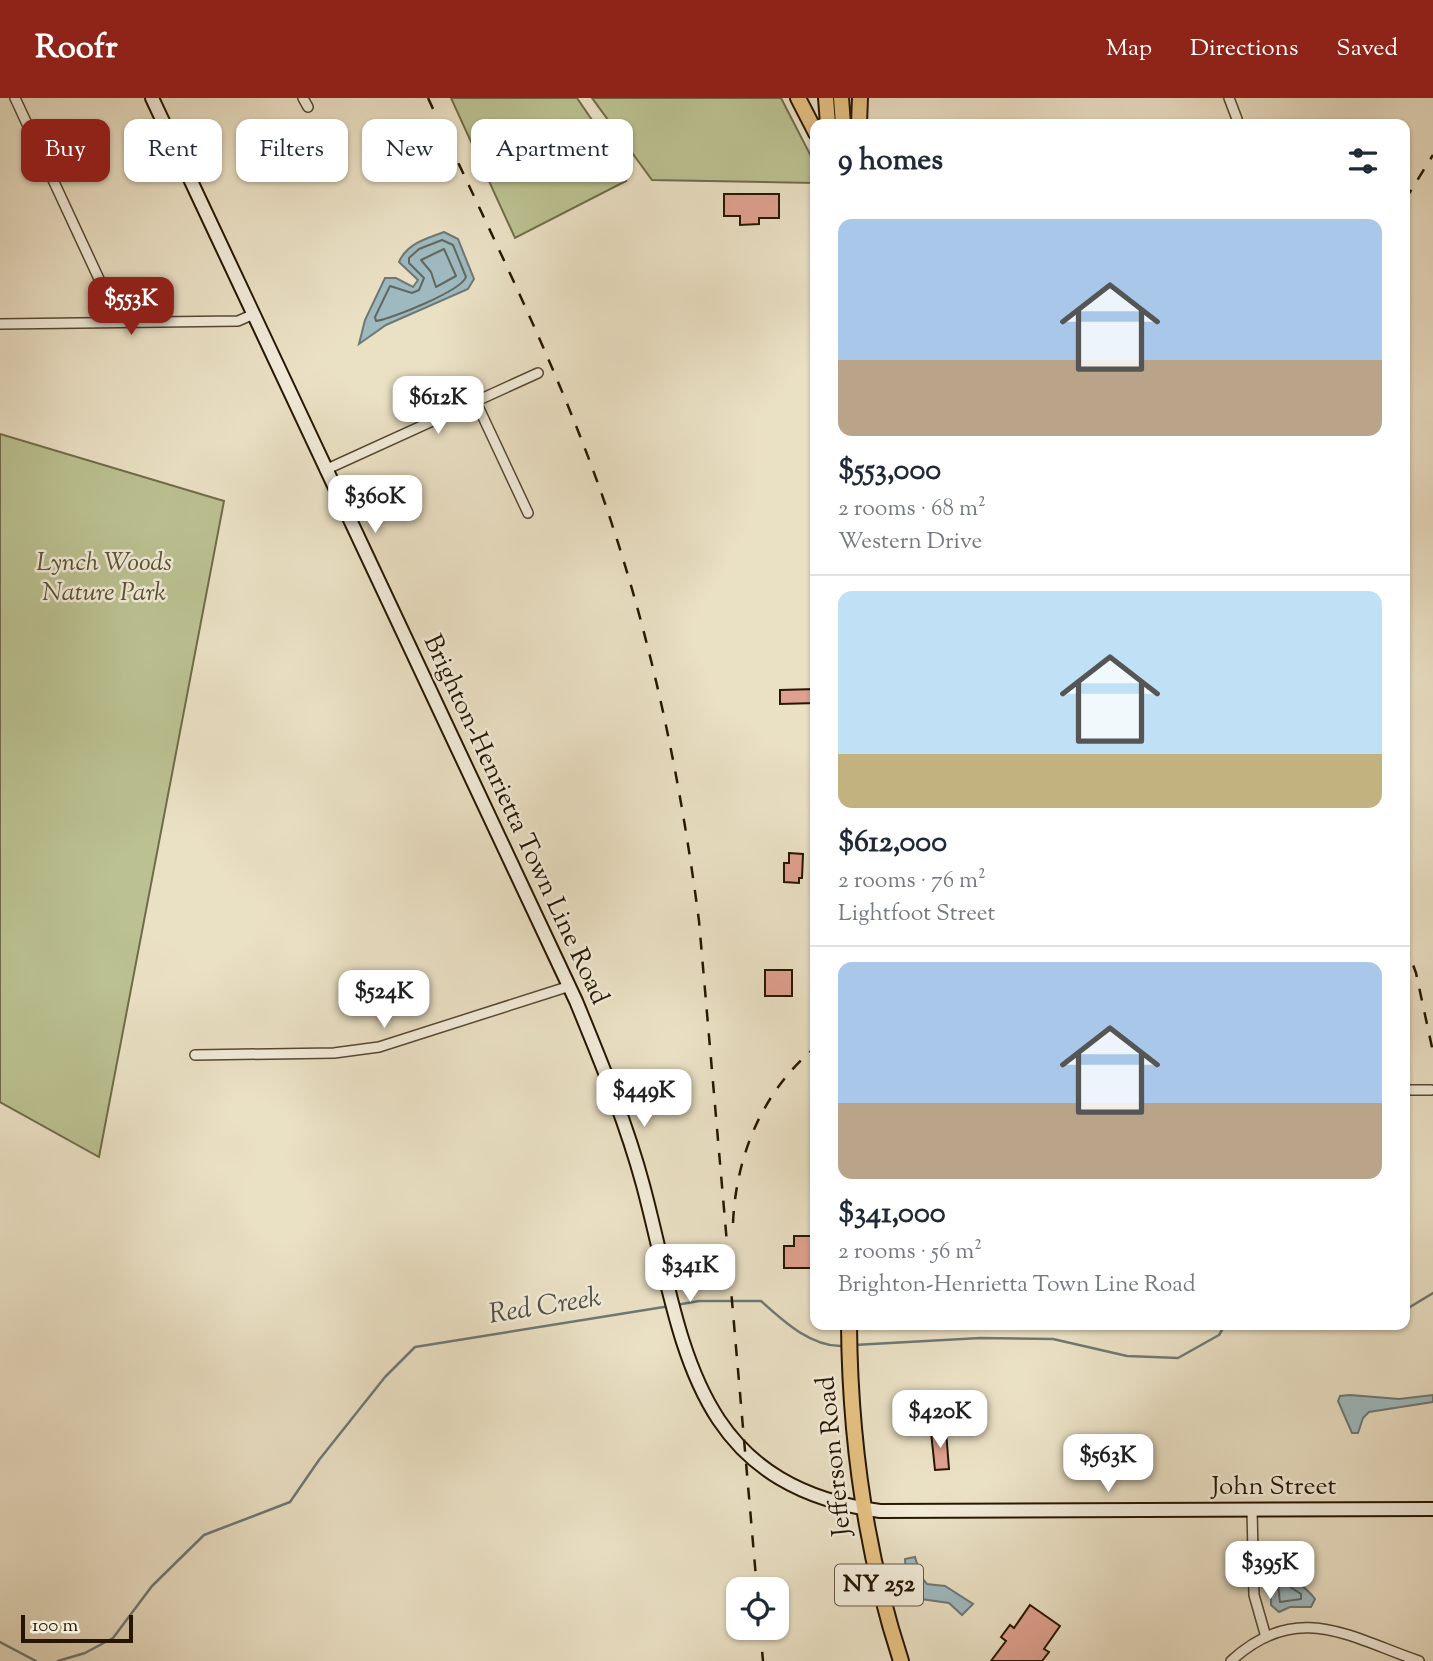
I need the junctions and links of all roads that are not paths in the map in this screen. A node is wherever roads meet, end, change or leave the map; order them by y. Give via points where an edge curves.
1 (15, 98) edge
2 (152, 98) edge
3 (797, 98) edge
4 (826, 98) edge
5 (841, 98) edge
6 (860, 98) edge
7 (1228, 98) edge
8 (828, 119) edge
9 (843, 119) edge
10 (859, 119) edge
11 (1237, 119) dead end
12 (810, 122) edge
13 (254, 314) junction
14 (119, 322) junction
15 (0, 324) edge
16 (538, 373) dead end
17 (476, 402) junction
18 (325, 470) junction
19 (528, 513) dead end
20 (570, 986) junction
21 (195, 1055) dead end
22 (1410, 1090) edge
23 (1431, 1090) dead end
24 (849, 1330) edge
25 (863, 1508) junction
26 (1433, 1509) edge
27 (1252, 1510) junction
28 (1266, 1637) junction
29 (901, 1661) edge
30 (1231, 1661) edge
31 (1419, 1661) edge

1 - 14 street
2 - 13 street, Brighton-Henrietta Town Line Road
3 - 12 main road
4 - 8 main road
5 - 9 main road
6 - 10 main road
7 - 11 street
13 - 14 street via 238,321
13 - 18 street, Brighton-Henrietta Town Line Road
14 - 15 street
16 - 17 street
17 - 18 street
17 - 19 street
18 - 20 street, Brighton-Henrietta Town Line Road
20 - 21 street via 412,1038 355,1051
20 - 25 street, Brighton-Henrietta Town Line Road via 626,1127 678,1328 704,1397 745,1451 804,1491
22 - 23 street
24 - 25 main road, Jefferson Road / NY 252 via 853,1433
25 - 27 street, John Street via 934,1512
25 - 29 main road, Jefferson Road / NY 252
26 - 27 street, John Street
27 - 28 street via 1254,1595
28 - 30 street
28 - 31 street via 1297,1629 1331,1629

